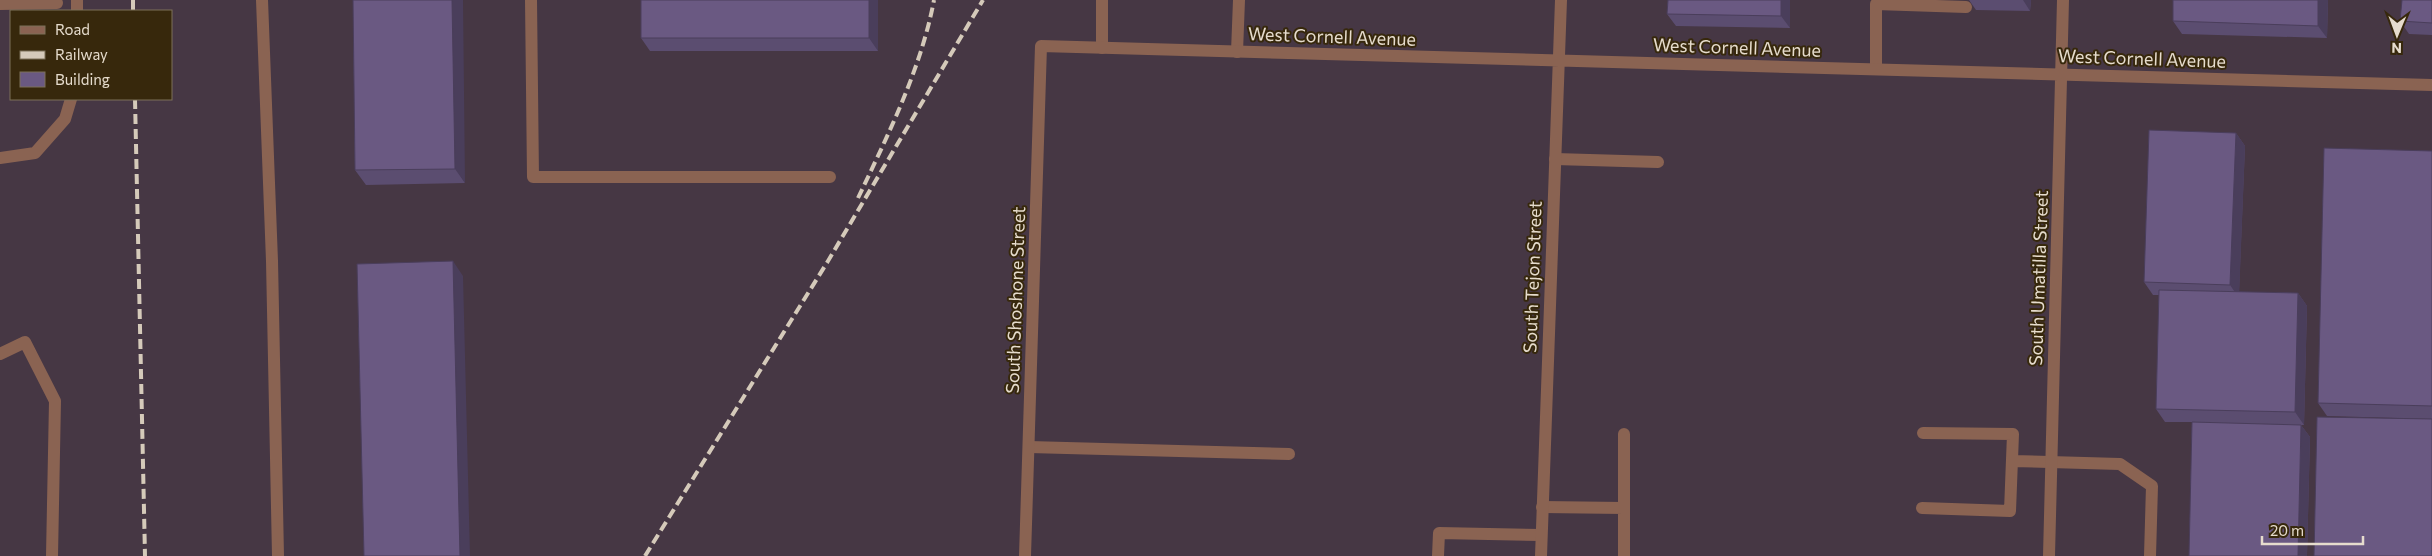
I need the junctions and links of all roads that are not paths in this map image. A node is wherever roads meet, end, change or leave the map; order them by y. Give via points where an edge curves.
1 (262, 0) edge
2 (531, 0) edge
3 (1102, 0) edge
4 (1239, 0) edge
5 (1561, 0) edge
6 (2064, 0) edge
7 (57, 3) dead end
8 (0, 4) edge
9 (1966, 7) dead end
10 (1041, 46) joint
11 (1102, 48) junction
12 (1237, 52) junction
13 (1558, 60) junction
14 (1876, 69) junction
15 (2062, 74) junction
16 (2432, 84) edge
17 (71, 100) edge
18 (0, 158) edge
19 (1555, 160) junction
20 (1658, 162) dead end
21 (830, 177) dead end
22 (0, 354) edge
23 (1923, 433) dead end
24 (1624, 434) dead end
25 (1029, 447) junction
26 (1289, 454) dead end
27 (2012, 461) junction
28 (2051, 463) junction
29 (1542, 508) junction
30 (1624, 508) junction
31 (1922, 508) dead end
32 (1541, 535) junction
33 (52, 556) edge
34 (278, 556) edge
35 (1025, 556) edge
36 (1438, 556) edge
37 (1541, 556) edge
38 (1624, 556) edge
39 (2049, 556) edge
40 (2150, 556) edge

1 - 34 street
2 - 21 street via 534,177
3 - 11 street
4 - 12 street
5 - 13 street, South Tejon Street
6 - 15 street, South Umatilla Street
7 - 8 street
9 - 14 street via 1876,4
10 - 11 street, West Cornell Avenue
10 - 25 street, South Shoshone Street
11 - 12 street, West Cornell Avenue
12 - 13 street, West Cornell Avenue
13 - 14 street, West Cornell Avenue
13 - 19 street, South Tejon Street
14 - 15 street, West Cornell Avenue
15 - 16 street, West Cornell Avenue
15 - 28 street, South Umatilla Street
17 - 18 street via 65,119 35,153
19 - 20 street
19 - 29 street, South Tejon Street
22 - 33 street via 25,342 54,401
23 - 27 street via 2013,434
24 - 30 street
25 - 26 street
25 - 35 street, South Shoshone Street
27 - 28 street
27 - 31 street via 2010,511
28 - 39 street, South Umatilla Street
28 - 40 street via 2120,464 2152,486
29 - 30 street
29 - 32 street, South Tejon Street
30 - 38 street
32 - 36 street via 1439,533
32 - 37 street, South Tejon Street

